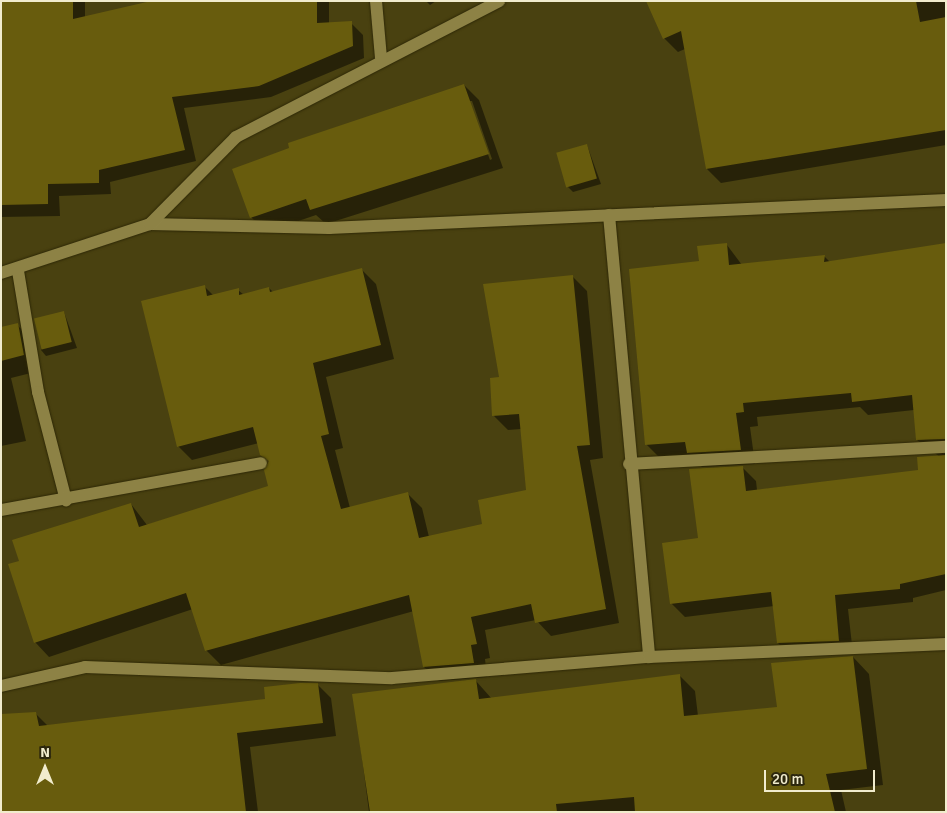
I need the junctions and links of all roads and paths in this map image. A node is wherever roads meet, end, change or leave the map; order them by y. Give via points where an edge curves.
1 (376, 1) edge
2 (499, 1) edge
3 (381, 58) junction
4 (946, 200) edge
5 (609, 215) junction
6 (150, 224) junction
7 (18, 271) junction
8 (1, 273) edge
9 (946, 447) edge
10 (261, 462) dead end
11 (629, 464) junction
12 (66, 500) junction
13 (1, 510) edge
14 (946, 644) edge
15 (649, 657) junction
16 (1, 686) edge

1 - 3 street
2 - 3 street
3 - 6 street via 236,137
4 - 5 street
5 - 6 street via 330,228
5 - 11 street
6 - 7 street
7 - 8 street
7 - 12 street via 38,392
9 - 11 street
10 - 12 street
11 - 15 street
12 - 13 street
14 - 15 street
15 - 16 street via 392,678 85,667

